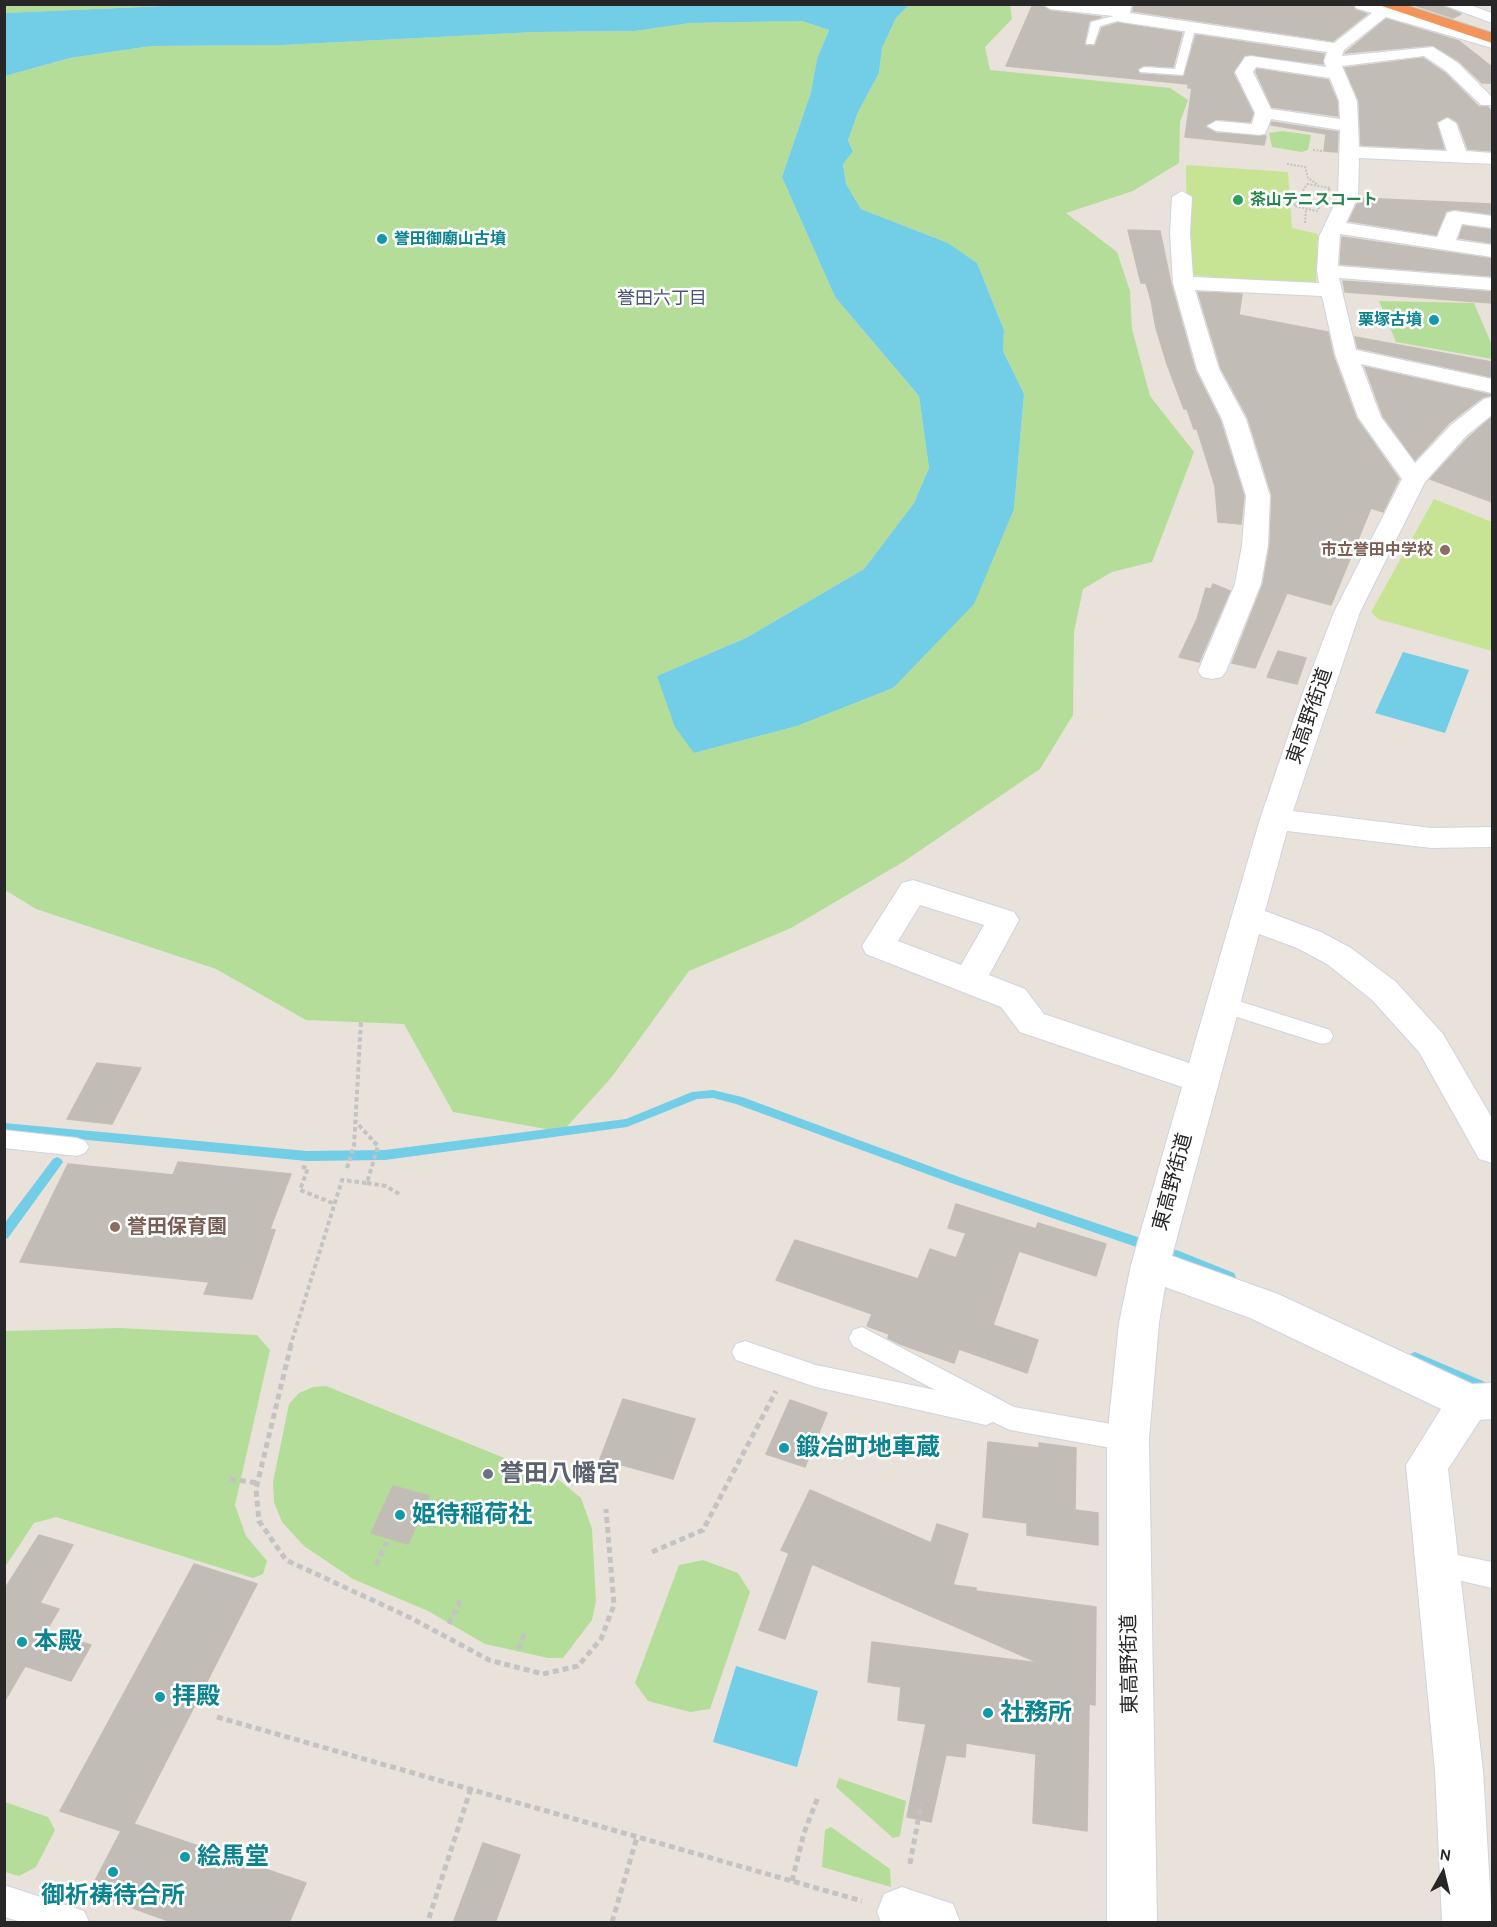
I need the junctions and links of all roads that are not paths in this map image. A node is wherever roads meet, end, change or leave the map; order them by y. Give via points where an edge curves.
1 (1050, 4) edge
2 (1362, 4) edge
3 (1426, 4) edge
4 (1449, 4) edge
5 (1384, 8) edge
6 (1123, 11) edge
7 (1492, 18) edge
8 (1492, 24) edge
9 (1191, 26) junction
10 (1492, 38) edge
11 (1090, 42) dead end
12 (1492, 44) edge
13 (1335, 61) junction
14 (1144, 70) dead end
15 (1487, 101) dead end
16 (1264, 114) junction
17 (1447, 123) dead end
18 (1215, 126) dead end
19 (1350, 126) junction
20 (1350, 152) junction
21 (1458, 156) junction
22 (1492, 158) edge
23 (1182, 197) dead end
24 (1492, 222) edge
25 (1333, 227) junction
26 (1445, 243) junction
27 (1491, 251) dead end
28 (1329, 281) junction
29 (1183, 283) junction
30 (1492, 284) edge
31 (1346, 354) junction
32 (1492, 386) edge
33 (1492, 404) edge
34 (1414, 480) junction
35 (1212, 671) dead end
36 (1275, 819) junction
37 (1492, 837) edge
38 (1247, 917) junction
39 (969, 981) dead end
40 (1223, 1004) junction
41 (1322, 1036) dead end
42 (1201, 1080) junction
43 (4, 1139) edge
44 (77, 1147) dead end
45 (1492, 1149) edge
46 (1153, 1254) junction
47 (862, 1338) dead end
48 (745, 1352) dead end
49 (1481, 1401) edge
50 (1010, 1418) junction
51 (1128, 1439) junction
52 (1437, 1564) junction
53 (1492, 1575) edge
54 (4, 1901) edge
55 (73, 1923) edge
56 (1132, 1923) edge
57 (1467, 1923) edge

1 - 6 street
2 - 5 street
3 - 8 highway
4 - 7 street
5 - 10 highway
5 - 12 street
5 - 13 street
6 - 9 street
6 - 11 lane via 1095,24
9 - 13 street via 1235,24
9 - 14 lane via 1179,73
13 - 15 street via 1427,51 1452,67
13 - 16 street via 1251,61 1244,72
13 - 19 street via 1348,100
16 - 18 street via 1259,130
16 - 19 street
17 - 21 street
19 - 20 street
20 - 21 street
20 - 25 street via 1348,197
21 - 22 street
23 - 29 street
24 - 26 street via 1454,217
25 - 26 street
25 - 28 street via 1327,249
26 - 27 street
28 - 29 street
28 - 30 street
28 - 31 street
29 - 35 street via 1208,369 1234,419 1258,496 1248,584
31 - 32 street
31 - 34 street via 1370,417
33 - 34 street, 東高野街道 via 1459,430
34 - 36 street, 東高野街道 via 1347,612
36 - 37 street via 1431,838
36 - 38 street, 東高野街道
38 - 40 street, 東高野街道
38 - 45 street via 1309,940 1339,956 1384,991 1431,1042
39 - 42 street via 1013,998 1032,1023
40 - 41 lane
40 - 42 street, 東高野街道
42 - 46 street, 東高野街道
43 - 44 lane
46 - 49 street
46 - 51 street, 東高野街道 via 1139,1323
47 - 50 lane
48 - 50 lane via 816,1376
49 - 52 street via 1426,1465
50 - 51 lane
51 - 56 street, 東高野街道
52 - 53 lane
52 - 57 street via 1459,1771
54 - 55 lane

